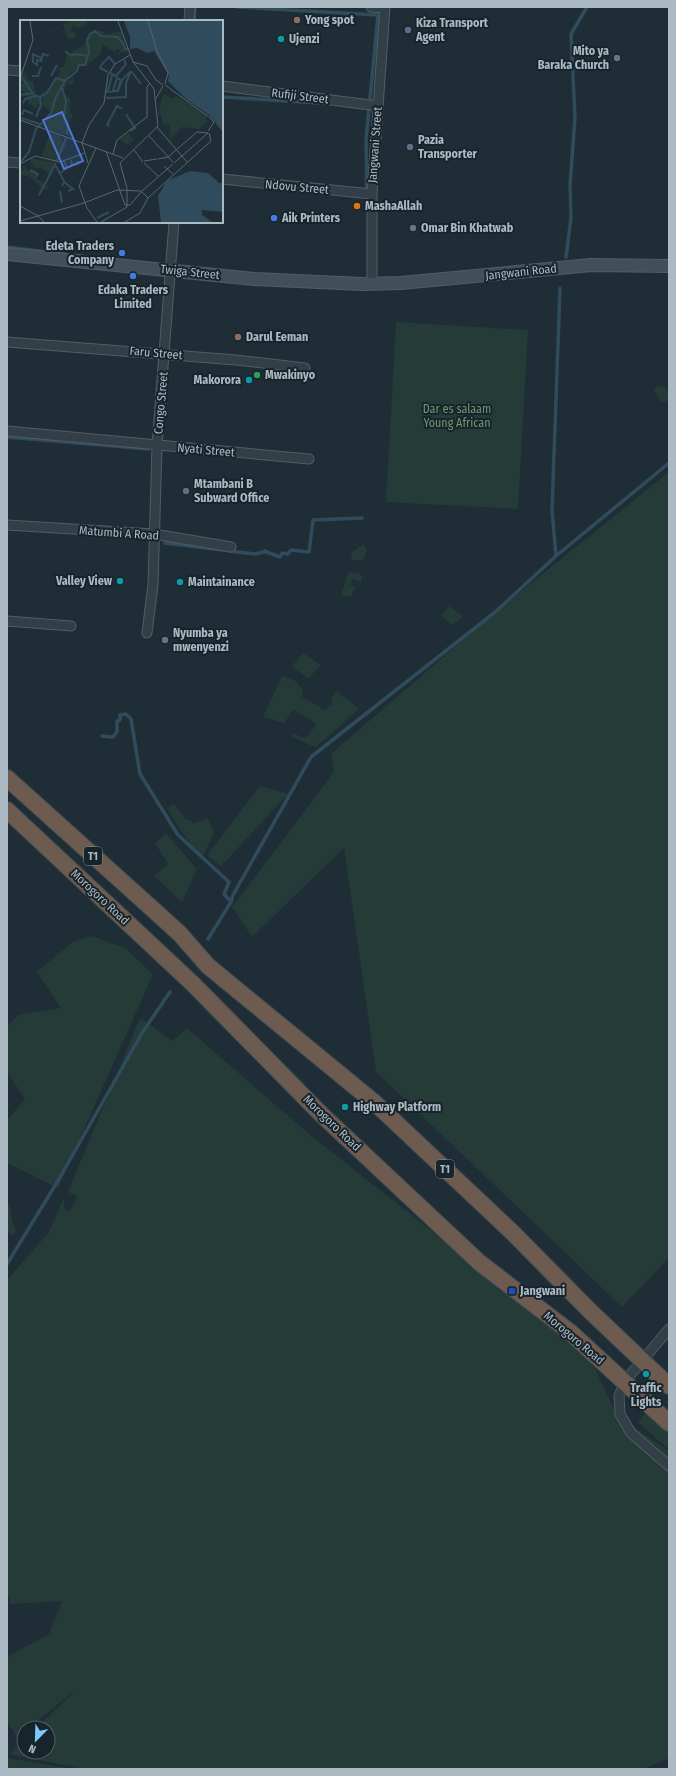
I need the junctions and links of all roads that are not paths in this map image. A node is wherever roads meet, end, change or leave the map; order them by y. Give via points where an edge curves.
1 (190, 7) edge
2 (371, 7) edge
3 (385, 7) edge
4 (190, 20) edge
5 (7, 70) edge
6 (20, 71) edge
7 (223, 86) edge
8 (378, 106) junction
9 (7, 162) edge
10 (20, 163) edge
11 (223, 179) edge
12 (372, 194) junction
13 (174, 223) edge
14 (7, 254) edge
15 (669, 266) edge
16 (171, 270) junction
17 (372, 283) junction
18 (7, 342) edge
19 (165, 355) junction
20 (305, 368) dead end
21 (7, 431) edge
22 (157, 446) junction
23 (309, 459) dead end
24 (7, 525) edge
25 (154, 534) junction
26 (231, 547) dead end
27 (7, 621) edge
28 (71, 626) dead end
29 (147, 633) dead end
30 (7, 778) edge
31 (7, 810) edge
32 (669, 1329) edge
33 (642, 1361) junction
34 (625, 1382) junction
35 (669, 1386) edge
36 (669, 1423) edge
37 (669, 1466) edge

1 - 4 street
2 - 3 street
3 - 8 street, Jangwani Street
5 - 6 street
7 - 8 street, Rufiji Street
8 - 12 street, Jangwani Street
9 - 10 street
11 - 12 street, Ndovu Street
12 - 17 street, Jangwani Street
13 - 16 street, Congo Street
14 - 16 street, Twiga Street
15 - 17 street, Jangwani Road via 591,264 409,282
16 - 17 street, Twiga Street via 254,279
16 - 19 street, Congo Street
18 - 19 street, Faru Street
19 - 20 street, Faru Street
19 - 22 street, Congo Street
21 - 22 street, Nyati Street
22 - 23 street, Nyati Street
22 - 25 street, Congo Street
24 - 25 street, Matumbi A Road
25 - 26 street, Matumbi A Road
25 - 29 street, Congo Street via 153,585
27 - 28 street
30 - 33 highway, T1 via 180,934 208,966 375,1102 513,1233
31 - 34 highway, Morogoro Road / T1 via 164,956 321,1114 480,1263 570,1332
32 - 33 street
33 - 34 street
33 - 35 highway, T1
34 - 36 highway, Morogoro Road / T1
34 - 37 street via 619,1396 620,1414 632,1433

